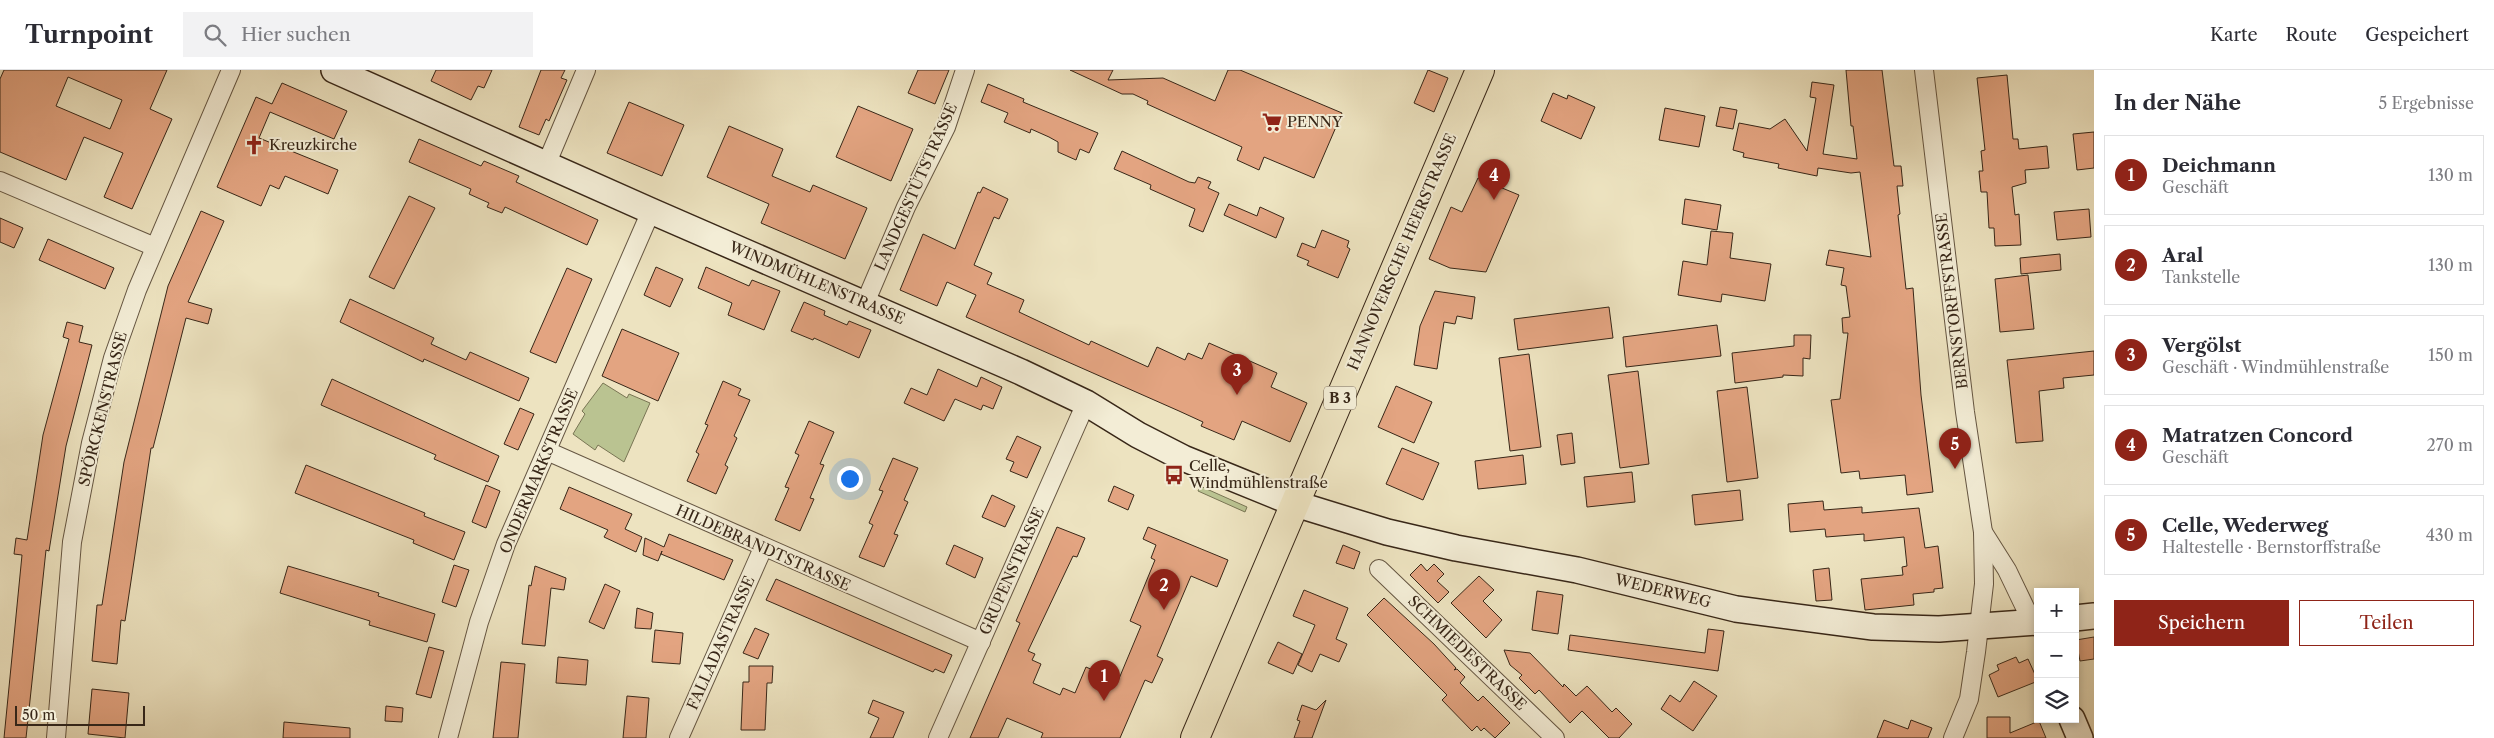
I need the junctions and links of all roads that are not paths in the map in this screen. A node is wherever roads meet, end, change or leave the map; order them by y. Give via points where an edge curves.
1 (232, 70) edge
2 (334, 70) edge
3 (586, 70) edge
4 (965, 70) edge
5 (1480, 70) edge
6 (1924, 70) edge
7 (546, 165) junction
8 (0, 181) edge
9 (651, 211) junction
10 (155, 247) junction
11 (864, 303) junction
12 (1086, 403) junction
13 (547, 451) junction
14 (1296, 504) junction
15 (1983, 532) junction
16 (763, 548) junction
17 (1379, 569) dead end
18 (2094, 616) edge
19 (2079, 618) edge
20 (2034, 622) edge
21 (1980, 626) junction
22 (2034, 626) edge
23 (981, 642) junction
24 (2074, 723) edge
25 (1197, 734) edge
26 (56, 738) edge
27 (448, 738) edge
28 (679, 738) edge
29 (938, 738) edge
30 (1555, 738) edge
31 (1953, 738) edge
32 (2080, 738) edge

1 - 10 street, SPÖRCKENSTRASSE
2 - 7 street, WINDMÜHLENSTRASSE
3 - 7 street
4 - 11 street, LANDGESTÜTSTRASSE via 946,127 906,206
5 - 14 main road, HANNOVERSCHE HEERSTRASSE / B 3
6 - 15 street, BERNSTORFFSTRASSE via 1965,412
7 - 9 street, WINDMÜHLENSTRASSE
8 - 10 street
9 - 11 street, WINDMÜHLENSTRASSE
9 - 13 street, ONDERMARKSTRASSE
10 - 26 street, SPÖRCKENSTRASSE via 113,358 91,443 72,542
11 - 12 street, WINDMÜHLENSTRASSE
12 - 14 street, WINDMÜHLENSTRASSE via 1184,458
12 - 23 street, GRUPENSTRASSE
13 - 16 street, HILDEBRANDTSTRASSE
13 - 27 street, ONDERMARKSTRASSE via 506,544 479,622
14 - 21 street, WEDERWEG via 1387,532 1577,570 1736,609 1873,627
14 - 25 main road, HANNOVERSCHE HEERSTRASSE
15 - 20 street, BERNSTORFFSTRASSE
15 - 21 street, BERNSTORFFSTRASSE
16 - 23 street, HILDEBRANDTSTRASSE
16 - 28 street, FALLADASTRASSE
17 - 30 street, SCHMIEDESTRASSE
18 - 19 street
21 - 22 street, WEDERWEG
21 - 31 street, BERNSTORFFSTRASSE via 1969,699
23 - 29 street, GRUPENSTRASSE
24 - 32 street

